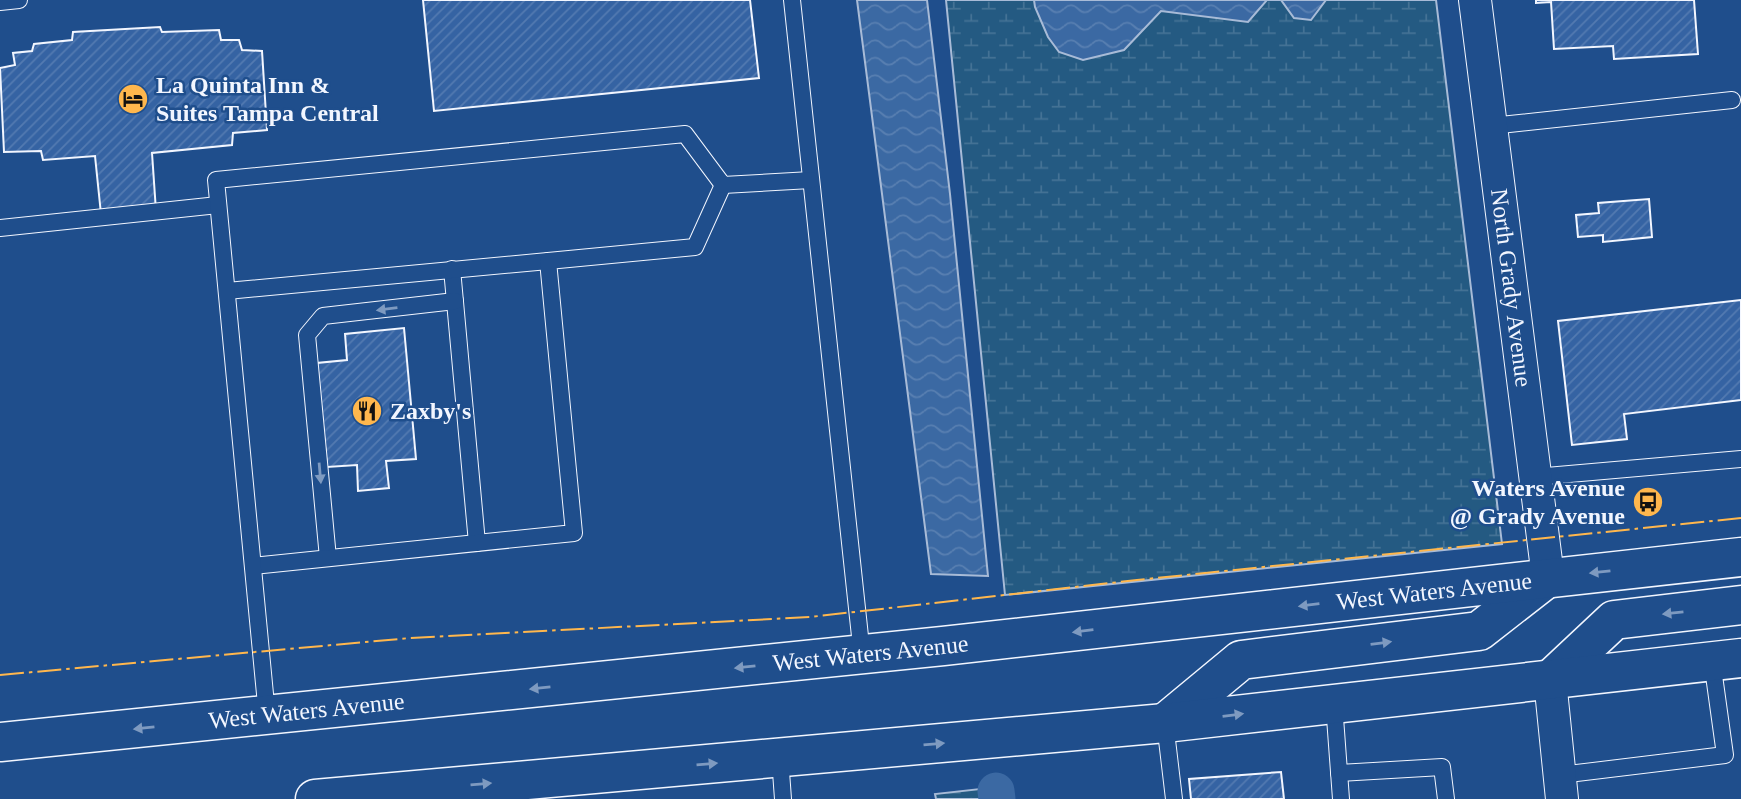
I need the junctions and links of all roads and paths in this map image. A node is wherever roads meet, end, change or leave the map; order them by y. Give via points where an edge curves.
1 (19, 0) edge
2 (792, 0) edge
3 (1475, 0) edge
4 (0, 2) edge
5 (1732, 100) dead end
6 (1491, 126) junction
7 (811, 180) junction
8 (723, 185) junction
9 (218, 205) junction
10 (0, 228) edge
11 (548, 261) junction
12 (452, 269) junction
13 (227, 291) junction
14 (455, 301) junction
15 (1741, 459) edge
16 (1535, 477) junction
17 (477, 543) junction
18 (1741, 557) edge
19 (328, 558) junction
20 (253, 566) junction
21 (1548, 578) junction
22 (1741, 606) edge
23 (862, 655) junction
24 (1727, 660) edge
25 (1550, 680) junction
26 (1334, 703) junction
27 (267, 715) junction
28 (1165, 723) junction
29 (0, 742) edge
30 (1733, 754) edge
31 (780, 758) junction
32 (1339, 774) junction
33 (1561, 787) edge
34 (315, 799) edge
35 (783, 799) edge
36 (1174, 799) edge
37 (1341, 799) edge
38 (1446, 799) edge

1 - 4 lane
2 - 7 lane
3 - 6 street, North Grady Avenue
5 - 6 lane
6 - 16 street, North Grady Avenue
7 - 8 lane
7 - 23 lane
8 - 9 lane via 685,134 216,180
8 - 11 lane via 695,247
9 - 10 lane
9 - 13 lane
11 - 12 lane
11 - 17 lane via 574,533
12 - 13 lane
12 - 14 lane
13 - 20 lane
14 - 17 lane
14 -> 19 lane via 323,316 307,335
15 - 16 lane
16 - 21 street, North Grady Avenue
17 - 19 lane
18 -> 21 main road, West Waters Avenue
19 - 20 lane
20 - 27 lane
21 -> 23 main road, West Waters Avenue
28 -> 21 main road via 1241,660 1479,631
22 -> 25 main road via 1614,620
23 -> 27 main road, West Waters Avenue
24 - 25 main road
24 - 30 lane
25 - 26 main road
25 - 33 street
28 -> 26 main road
26 - 32 lane
27 -> 29 main road, West Waters Avenue
31 -> 28 main road
28 - 36 lane
30 - 33 lane
34 -> 31 main road
31 - 35 lane
32 - 37 lane
32 - 38 lane via 1442,767

